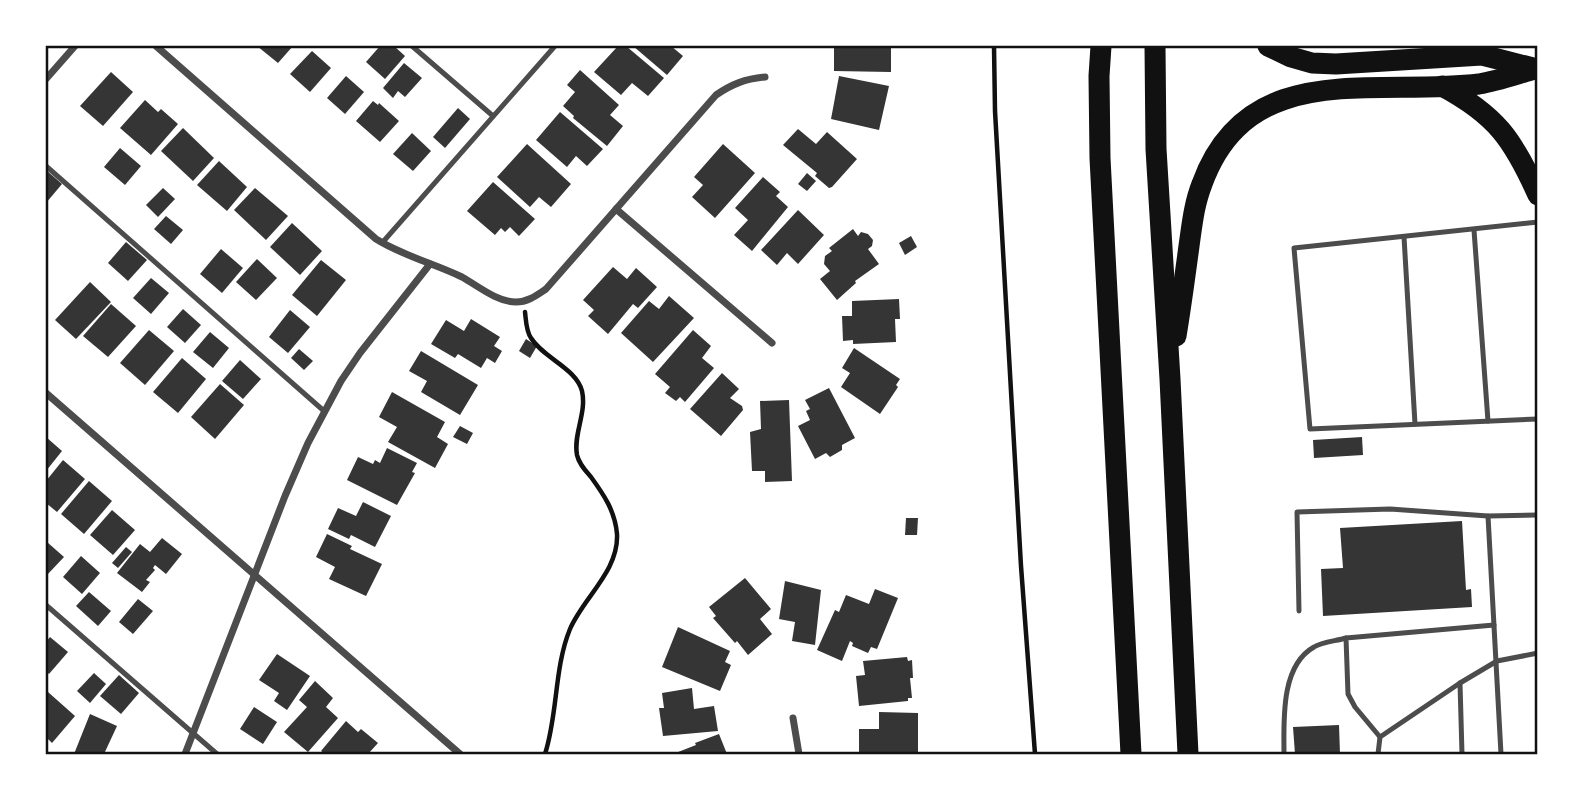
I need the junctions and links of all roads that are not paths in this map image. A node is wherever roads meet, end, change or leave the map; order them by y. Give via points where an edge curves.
1 (75, 46) edge
2 (156, 46) edge
3 (412, 46) edge
4 (555, 46) edge
5 (1101, 46) edge
6 (1155, 46) edge
7 (1268, 46) edge
8 (765, 77) dead end
9 (46, 79) edge
10 (1440, 85) junction
11 (493, 116) junction
12 (46, 166) edge
13 (1538, 194) edge
14 (616, 209) junction
15 (1538, 222) edge
16 (1474, 230) junction
17 (1404, 237) junction
18 (382, 243) junction
19 (430, 264) junction
20 (772, 343) dead end
21 (1170, 379) junction
22 (46, 393) edge
23 (324, 411) junction
24 (1538, 419) edge
25 (1488, 421) junction
26 (1415, 425) junction
27 (1538, 515) edge
28 (1488, 516) junction
29 (254, 577) junction
30 (46, 605) edge
31 (1299, 611) dead end
32 (1494, 625) junction
33 (1346, 638) junction
34 (1538, 653) edge
35 (1497, 661) junction
36 (1460, 683) junction
37 (793, 718) dead end
38 (193, 734) junction
39 (1380, 737) junction
40 (185, 754) edge
41 (217, 754) edge
42 (460, 754) edge
43 (799, 754) edge
44 (1131, 754) edge
45 (1188, 754) edge
46 (1284, 754) edge
47 (1378, 754) edge
48 (1462, 754) edge
49 (1501, 754) edge

1 - 9 street
2 - 18 street
3 - 11 lane
4 - 11 lane
5 - 44 highway via 1100,158
6 - 21 highway via 1156,149
7 - 10 highway via 1312,63 1482,55 1535,69 1480,84
8 - 14 street via 745,79 716,95
10 - 13 highway via 1492,119 1510,141
10 - 21 highway via 1322,89 1295,95 1263,108 1225,141 1212,160 1195,209
11 - 18 lane
12 - 23 lane
14 - 19 street via 546,289 524,301 497,297
14 - 20 street
15 - 16 lane
16 - 17 lane
16 - 25 lane
17 - 26 lane
17 - 26 lane via 1294,248 1310,429
18 - 19 street
19 - 23 street via 360,353
21 - 45 highway
22 - 29 street
23 - 29 street via 295,470
24 - 25 lane
25 - 26 lane
27 - 28 lane
28 - 31 lane via 1390,509 1297,512
28 - 32 lane
29 - 38 street
29 - 42 street
30 - 38 lane
32 - 33 lane
32 - 35 lane
33 - 39 lane via 1348,694
33 - 46 lane via 1313,647 1294,666 1284,703
34 - 35 lane
35 - 36 lane
35 - 49 lane
36 - 39 lane
36 - 48 lane
37 - 43 street
38 - 40 street
38 - 41 lane
39 - 47 lane

